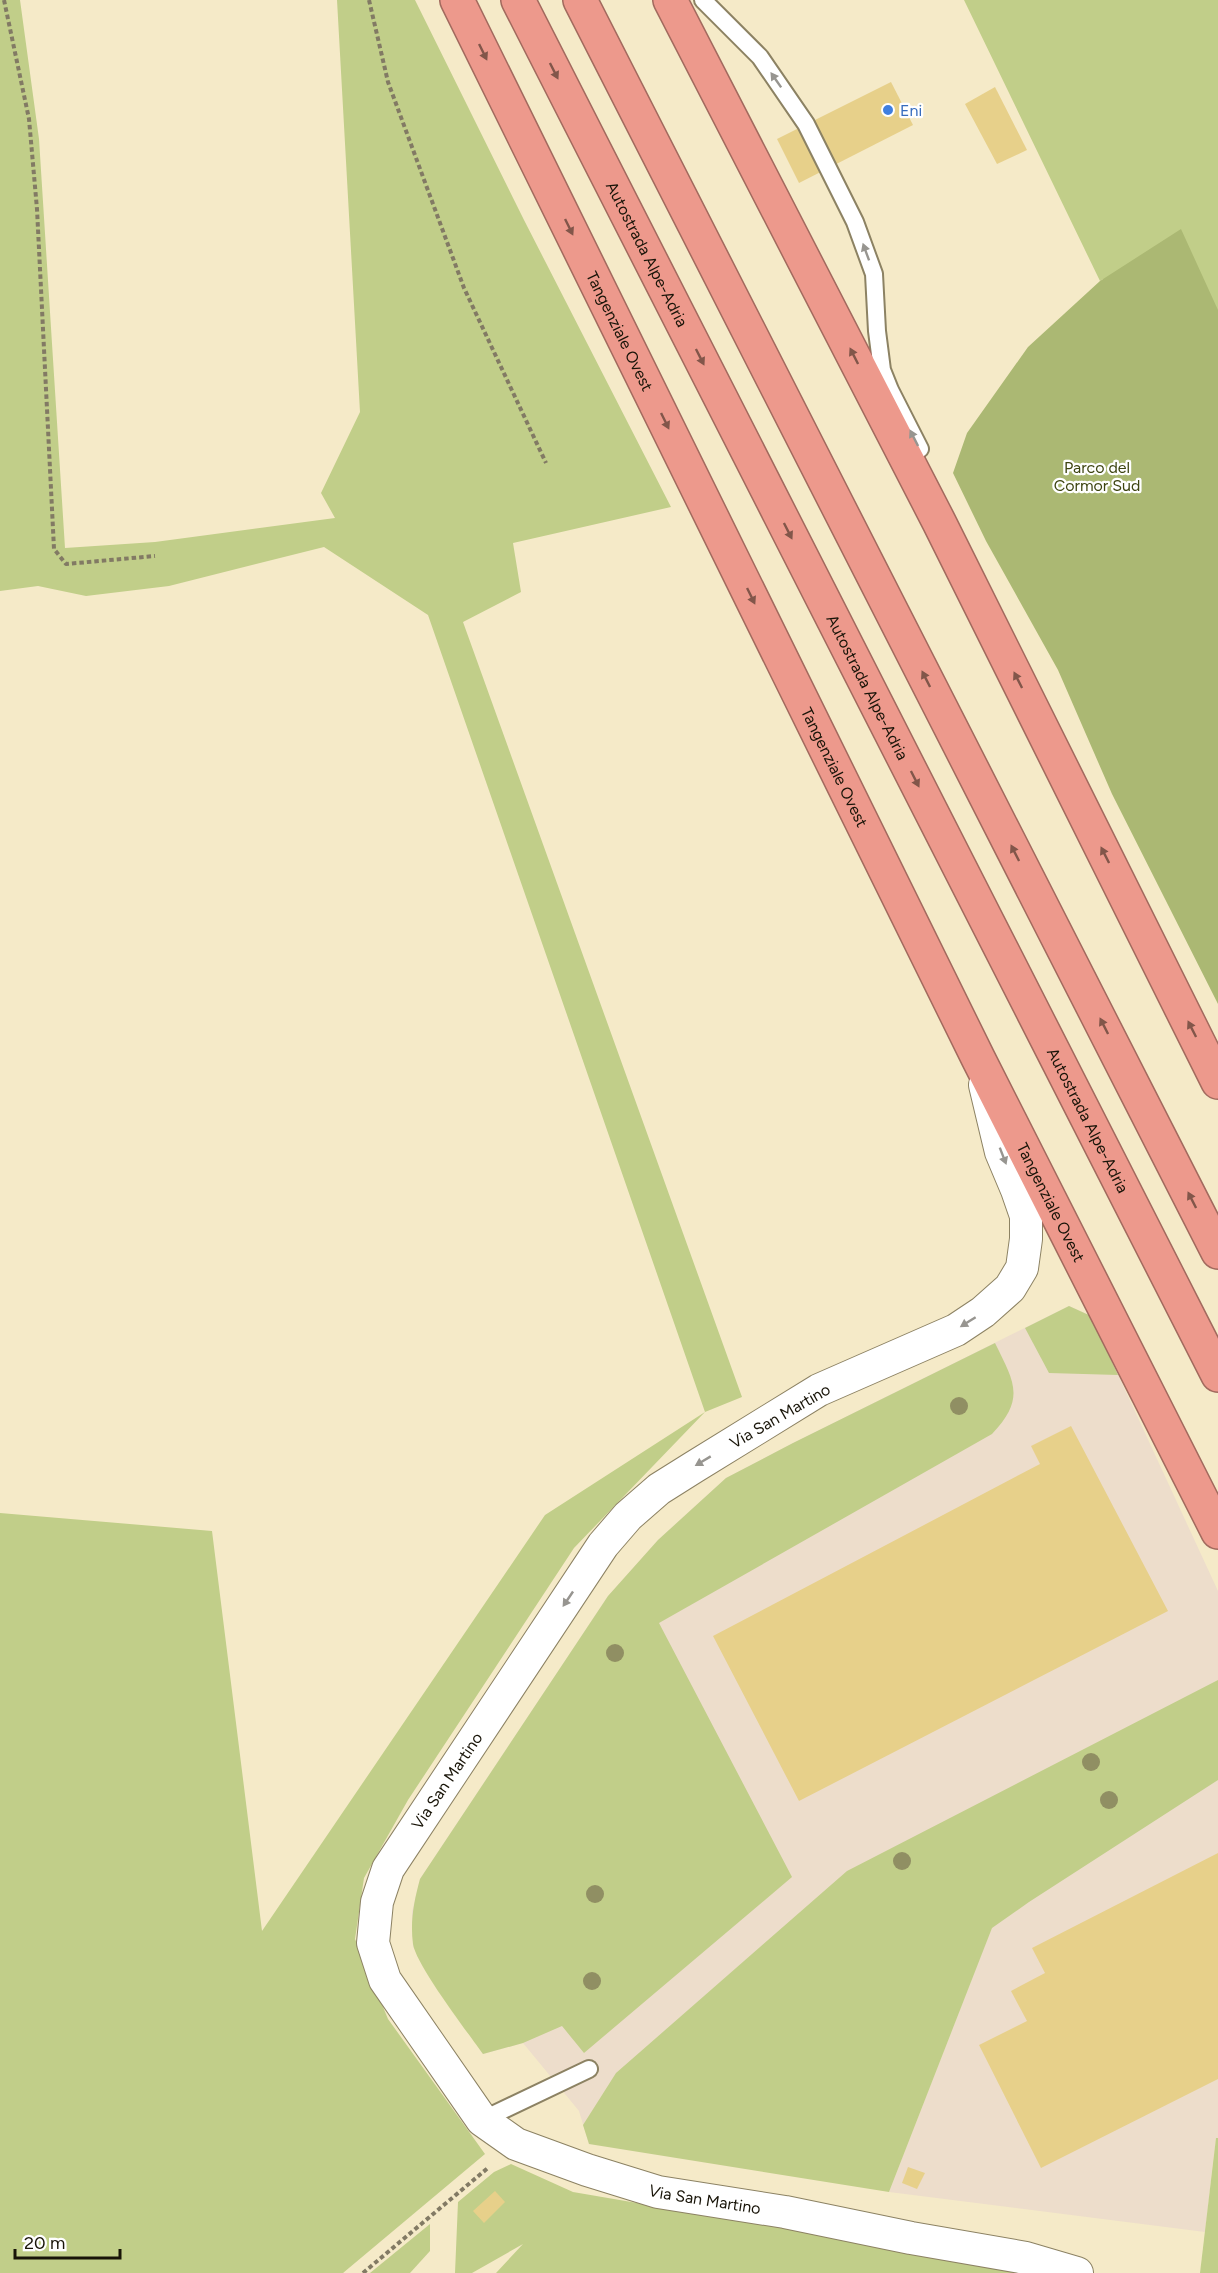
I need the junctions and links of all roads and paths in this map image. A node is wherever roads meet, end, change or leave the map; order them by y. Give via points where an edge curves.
1 (4, 0) edge
2 (369, 0) edge
3 (457, 0) edge
4 (518, 0) edge
5 (580, 0) edge
6 (670, 0) edge
7 (703, 0) edge
8 (546, 463) dead end
9 (155, 556) dead end
10 (982, 608) junction
11 (978, 1058) junction
12 (1218, 1082) edge
13 (1218, 1252) edge
14 (1218, 1375) edge
15 (1218, 1532) edge
16 (589, 2069) dead end
17 (482, 2120) junction
18 (516, 2144) junction
19 (363, 2273) edge
20 (1077, 2273) edge

1 - 9 path via 29,119 38,221 54,549 66,564
2 - 8 path via 388,82 464,288
3 -> 11 highway, Tangenziale Ovest
4 -> 14 highway, Autostrada Alpe-Adria
13 -> 5 highway
10 -> 6 highway
10 -> 7 lane via 965,540 882,370 873,274 855,222 806,124 760,57
12 -> 10 highway
11 - 15 highway, Tangenziale Ovest
11 -> 17 street, Via San Martino via 1001,1152 1026,1216 1022,1268 1010,1288 956,1330 819,1390 659,1489 628,1516 603,1545 388,1869 377,1902 373,1943 385,1980
16 - 17 lane
17 - 18 street, Via San Martino
18 - 19 path
18 - 20 street, Via San Martino via 658,2192 1026,2258

